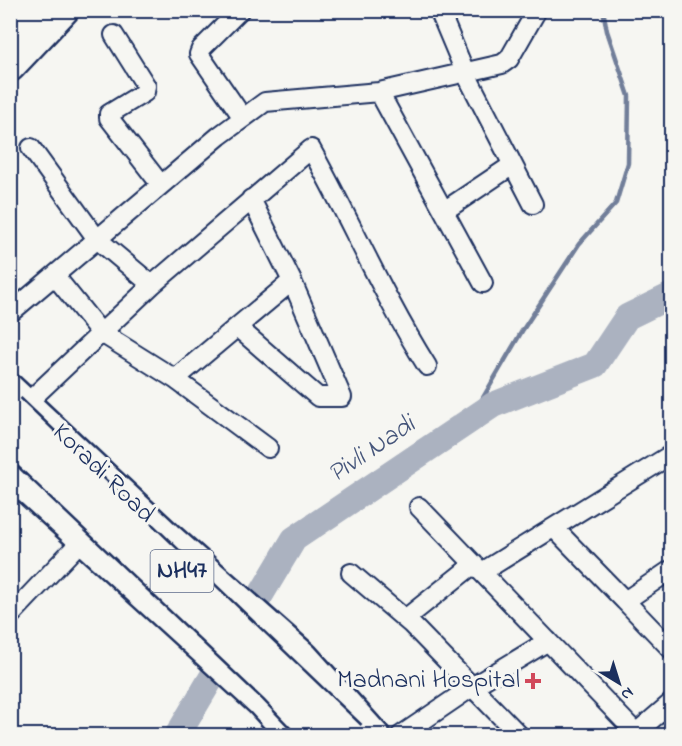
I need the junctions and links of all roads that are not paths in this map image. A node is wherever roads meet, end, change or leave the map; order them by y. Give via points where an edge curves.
1 (35, 10) edge
2 (64, 10) edge
3 (240, 10) edge
4 (439, 10) edge
5 (537, 10) edge
6 (114, 35) dead end
7 (10, 36) edge
8 (10, 67) edge
9 (465, 72) junction
10 (379, 92) junction
11 (243, 118) junction
12 (32, 148) dead end
13 (511, 166) junction
14 (161, 185) junction
15 (251, 199) junction
16 (533, 204) dead end
17 (444, 211) junction
18 (97, 239) junction
19 (55, 276) junction
20 (292, 281) junction
21 (483, 283) dead end
22 (152, 285) junction
23 (10, 313) edge
24 (237, 327) junction
25 (100, 332) junction
26 (427, 366) dead end
27 (175, 379) junction
28 (16, 400) edge
29 (10, 438) edge
30 (268, 448) dead end
31 (672, 454) edge
32 (13, 482) edge
33 (419, 507) dead end
34 (554, 528) junction
35 (168, 536) junction
36 (82, 540) junction
37 (478, 568) junction
38 (672, 569) edge
39 (351, 573) dead end
40 (131, 584) junction
41 (625, 601) junction
42 (10, 616) edge
43 (405, 619) junction
44 (548, 641) junction
45 (672, 650) edge
46 (472, 687) junction
47 (672, 702) edge
48 (291, 735) edge
49 (319, 735) edge
50 (351, 735) edge
51 (376, 735) edge
52 (400, 735) edge
53 (520, 735) edge
54 (638, 735) edge

1 - 7 highway
2 - 8 highway
3 - 11 street via 199,54
4 - 9 street
5 - 9 street via 509,59
6 - 14 street via 146,86 145,92 109,114 109,118
9 - 10 street
9 - 13 street
10 - 11 street via 265,102
10 - 17 street
11 - 14 street
12 - 18 street
13 - 16 street
13 - 17 street
14 - 18 street
15 - 20 street
15 - 22 street
15 - 26 street via 311,149 400,322
17 - 21 street
18 - 19 street
18 - 22 street
19 - 23 street
19 - 25 street
20 - 24 street
20 - 24 street via 342,398 318,398
22 - 25 street
24 - 27 street
25 - 27 street
25 - 28 street
27 - 30 street
28 - 35 main road, Koradi Road
28 - 50 highway, NH47, bridge
29 - 49 highway, NH47, bridge
31 - 34 street
32 - 36 main road
33 - 37 street
34 - 37 street
34 - 41 street
35 - 40 main road
35 - 51 main road, Koradi Road via 304,656
36 - 40 main road
36 - 42 street
37 - 43 street
37 - 44 street
38 - 41 street
39 - 43 street
40 - 48 main road
41 - 45 street
43 - 46 street
44 - 46 street
44 - 54 street
46 - 52 street
46 - 53 street
47 - 54 street

